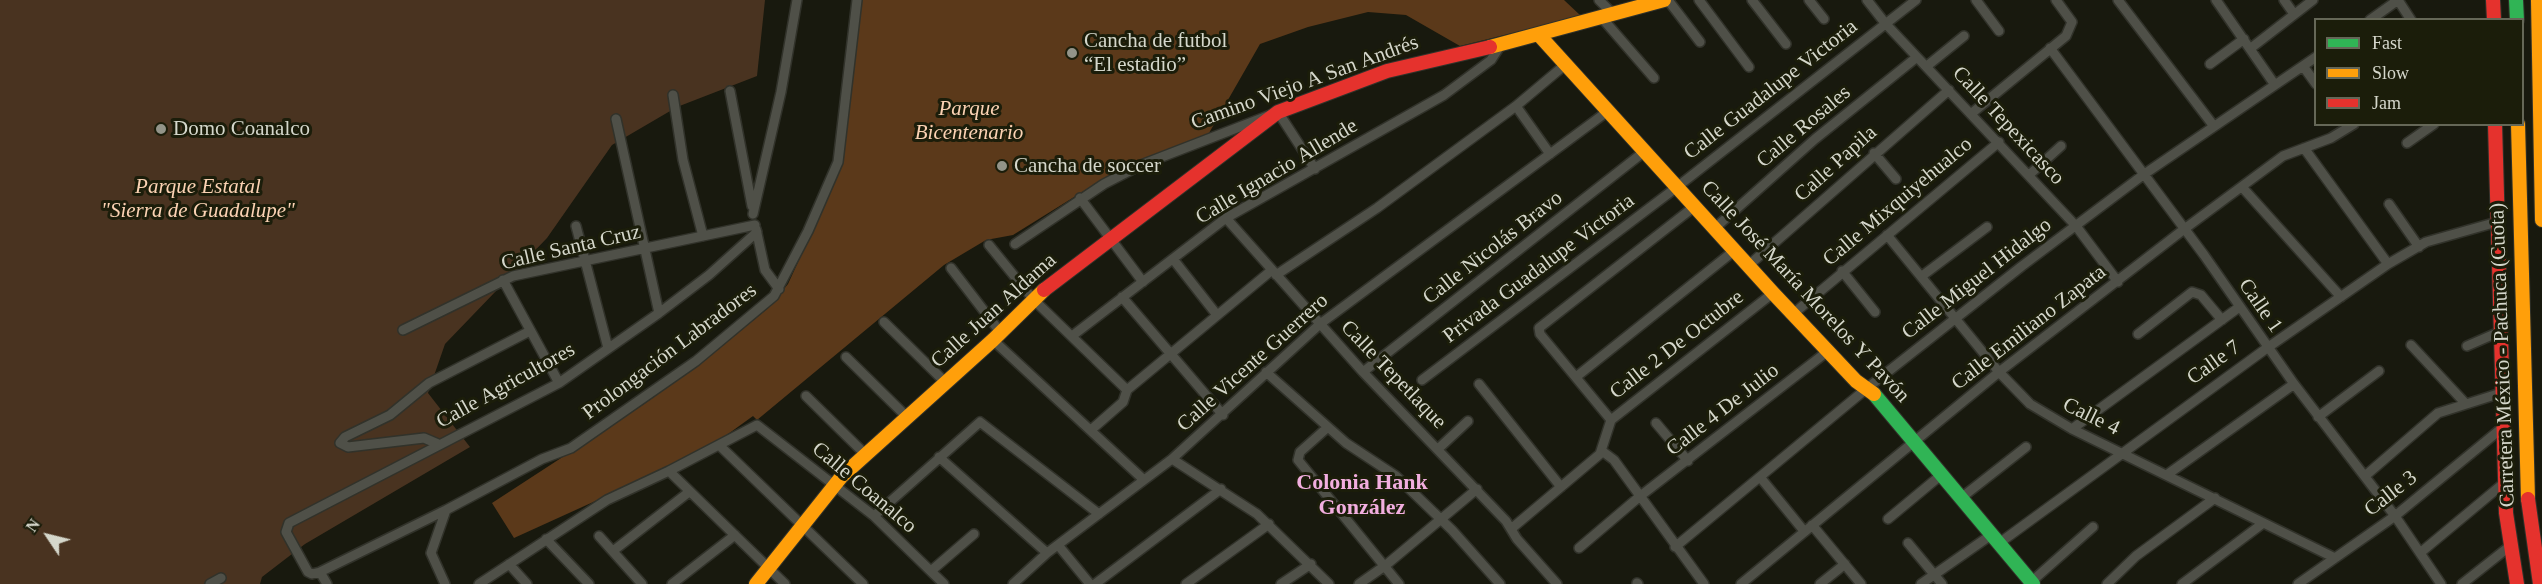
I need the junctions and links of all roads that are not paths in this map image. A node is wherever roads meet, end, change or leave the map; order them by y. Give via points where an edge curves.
1 (797, 0) edge
2 (857, 0) edge
3 (1599, 0) edge
4 (1666, 0) edge
5 (1699, 0) edge
6 (1752, 0) edge
7 (1809, 0) edge
8 (1867, 0) edge
9 (1916, 0) edge
10 (1976, 0) edge
11 (2056, 0) edge
12 (2118, 0) edge
13 (2216, 0) edge
14 (2284, 0) edge
15 (2313, 0) edge
16 (2398, 0) edge
17 (2493, 0) edge
18 (2516, 0) edge
19 (2538, 0) edge
20 (2294, 14) junction
21 (1608, 17) junction
22 (2373, 18) edge
23 (2410, 18) edge
24 (2494, 18) edge
25 (2517, 18) edge
26 (1824, 19) dead end
27 (1885, 23) junction
28 (1999, 31) dead end
29 (1539, 35) junction
30 (1964, 36) dead end
31 (2244, 39) junction
32 (1700, 42) dead end
33 (1502, 43) junction
34 (1786, 44) dead end
35 (2050, 48) junction
36 (2251, 48) junction
37 (1917, 57) junction
38 (2314, 58) edge
39 (1566, 64) junction
40 (2210, 64) dead end
41 (1927, 66) junction
42 (2303, 66) junction
43 (1749, 67) dead end
44 (1654, 78) dead end
45 (2314, 81) edge
46 (2275, 85) junction
47 (1949, 90) junction
48 (730, 91) dead end
49 (673, 95) dead end
50 (1516, 106) junction
51 (1608, 111) junction
52 (1278, 112) junction
53 (1972, 113) junction
54 (616, 119) dead end
55 (2213, 125) junction
56 (2351, 126) edge
57 (2431, 126) edge
58 (2495, 126) edge
59 (2518, 126) edge
60 (1998, 142) junction
61 (2407, 143) dead end
62 (2061, 147) dead end
63 (2304, 148) junction
64 (1645, 151) junction
65 (1874, 153) junction
66 (1550, 154) junction
67 (1315, 169) junction
68 (2029, 175) junction
69 (2143, 175) junction
70 (1896, 179) dead end
71 (1677, 186) junction
72 (2242, 187) junction
73 (1080, 198) junction
74 (2389, 204) dead end
75 (1695, 206) junction
76 (753, 214) junction
77 (1226, 218) junction
78 (2542, 220) edge
79 (2497, 222) junction
80 (576, 226) dead end
81 (2076, 226) junction
82 (1987, 227) dead end
83 (1715, 228) junction
84 (756, 229) junction
85 (2183, 230) junction
86 (1887, 235) junction
87 (703, 236) junction
88 (1110, 239) junction
89 (1015, 244) dead end
90 (989, 245) dead end
91 (2419, 246) junction
92 (645, 250) junction
93 (1735, 250) junction
94 (586, 259) junction
95 (1173, 259) junction
96 (2388, 264) junction
97 (1749, 265) junction
98 (951, 268) dead end
99 (1274, 272) junction
100 (1842, 272) junction
101 (1922, 276) junction
102 (503, 280) junction
103 (1143, 282) junction
104 (2118, 282) junction
105 (779, 289) junction
106 (1773, 292) junction
107 (1122, 297) junction
108 (2341, 297) junction
109 (1033, 299) junction
110 (2238, 308) junction
111 (1875, 312) dead end
112 (659, 313) junction
113 (1793, 314) junction
114 (1217, 315) junction
115 (1956, 317) junction
116 (2222, 320) junction
117 (884, 322) dead end
118 (1320, 324) junction
119 (403, 330) dead end
120 (530, 331) junction
121 (2499, 332) junction
122 (2138, 334) dead end
123 (997, 336) junction
124 (1072, 336) junction
125 (2411, 345) dead end
126 (2468, 346) dead end
127 (608, 348) junction
128 (2267, 348) junction
129 (1828, 351) junction
130 (1171, 354) junction
131 (846, 357) dead end
132 (2379, 371) dead end
133 (1266, 372) junction
134 (1363, 372) junction
135 (1999, 372) junction
136 (1576, 377) junction
137 (1422, 380) dead end
138 (946, 382) junction
139 (559, 383) junction
140 (1479, 384) dead end
141 (2294, 384) junction
142 (1866, 389) junction
143 (1127, 390) junction
144 (2501, 393) junction
145 (806, 396) dead end
146 (2466, 404) junction
147 (1223, 415) junction
148 (2318, 417) junction
149 (908, 418) junction
150 (1611, 420) junction
151 (1468, 421) dead end
152 (1656, 423) dead end
153 (1328, 427) junction
154 (2502, 428) junction
155 (2072, 429) junction
156 (1091, 430) junction
157 (1914, 442) junction
158 (438, 444) junction
159 (719, 445) junction
160 (2026, 447) dead end
161 (1438, 449) junction
162 (1602, 451) junction
163 (2122, 452) junction
164 (866, 455) junction
165 (939, 457) junction
166 (1172, 459) junction
167 (1688, 461) junction
168 (669, 471) junction
169 (2168, 474) junction
170 (1941, 475) junction
171 (1760, 477) junction
172 (2365, 477) junction
173 (1144, 480) junction
174 (2504, 483) junction
175 (835, 485) junction
176 (1561, 488) junction
177 (1221, 489) junction
178 (1477, 489) junction
179 (689, 492) junction
180 (1638, 497) junction
181 (1961, 498) junction
182 (2216, 498) junction
183 (446, 510) junction
184 (1098, 514) junction
185 (873, 516) junction
186 (2395, 516) junction
187 (1888, 519) dead end
188 (1442, 520) junction
189 (803, 524) junction
190 (1269, 524) junction
191 (2262, 524) junction
192 (2093, 527) dead end
193 (1808, 528) junction
194 (1511, 529) junction
195 (974, 534) dead end
196 (735, 535) junction
197 (599, 536) dead end
198 (546, 539) junction
199 (1995, 539) junction
200 (1908, 543) dead end
201 (1058, 545) junction
202 (2510, 546) junction
203 (1675, 547) junction
204 (1579, 548) dead end
205 (613, 551) junction
206 (1047, 553) junction
207 (2420, 553) junction
208 (2335, 558) junction
209 (509, 564) junction
210 (1311, 564) junction
211 (1845, 564) junction
212 (1386, 566) junction
213 (770, 569) junction
214 (931, 571) junction
215 (315, 573) junction
216 (1934, 574) junction
217 (221, 578) dead end
218 (2032, 583) edge
219 (210, 584) edge
220 (327, 584) edge
221 (445, 584) edge
222 (479, 584) edge
223 (527, 584) edge
224 (589, 584) edge
225 (642, 584) edge
226 (672, 584) edge
227 (756, 584) edge
228 (785, 584) edge
229 (863, 584) edge
230 (944, 584) edge
231 (1013, 584) edge
232 (1090, 584) edge
233 (1095, 584) edge
234 (1186, 584) edge
235 (1281, 584) edge
236 (1329, 584) edge
237 (1359, 584) edge
238 (1399, 584) edge
239 (1500, 584) edge
240 (1557, 584) edge
241 (1704, 584) edge
242 (1741, 584) edge
243 (1820, 584) edge
244 (1861, 584) edge
245 (1921, 584) edge
246 (1942, 584) edge
247 (2107, 584) edge
248 (2182, 584) edge
249 (2298, 584) edge
250 (2441, 584) edge
251 (2462, 584) edge
252 (2517, 584) edge
253 (2540, 584) edge

1 - 76 street
2 - 105 street, Prolongación Labradores via 838,162
3 - 21 street
4 - 21 main road, Camino Viejo A San Andrés
4 - 32 street
5 - 43 street
6 - 34 street
7 - 26 street
8 - 27 street, Calle Tepexicasco
9 - 27 street, Calle Guadalupe Victoria
10 - 28 street
11 - 35 street via 2072,27
12 - 55 street
13 - 31 street
14 - 20 street
15 - 20 street
16 - 22 street
16 - 23 street
17 - 24 main road
18 - 25 main road
19 - 78 main road, Carretera México - Pachuca (Cuota)
20 - 36 street
21 - 29 main road, Camino Viejo A San Andrés
21 - 44 street
27 - 37 street, Calle Tepexicasco
27 - 71 street, Calle Guadalupe Victoria
29 - 33 main road, Camino Viejo A San Andrés
29 - 39 main road, Calle José María Morelos Y Pavón
30 - 41 street
31 - 36 street
31 - 40 street
33 - 52 main road, Camino Viejo A San Andrés via 1387,71
33 - 67 street, Calle Ignacio Allende via 1491,60 1444,95
35 - 53 street
35 - 69 street, Calle 1
36 - 46 street
37 - 41 street, Calle Tepexicasco
37 - 83 street, Calle Rosales via 1815,139
38 - 42 street, Calle Miguel Hidalgo
39 - 50 street
39 - 51 main road, Calle José María Morelos Y Pavón
41 - 47 street, Calle Tepexicasco
42 - 45 street
42 - 46 street, Calle Miguel Hidalgo
46 - 55 street, Calle Miguel Hidalgo
47 - 53 street, Calle Tepexicasco
47 - 65 street, Calle Papila
48 - 76 street
49 - 87 street via 683,160
50 - 66 street
50 - 99 street via 1377,208
51 - 64 main road, Calle José María Morelos Y Pavón
51 - 66 street, Calle Vicente Guerrero
52 - 67 street
52 - 73 street, Camino Viejo A San Andrés via 1141,165
52 - 88 main road, Calle Juan Aldama
53 - 60 street, Calle Tepexicasco
54 - 92 street
55 - 69 street, Calle Miguel Hidalgo
56 - 63 street, Calle Emiliano Zapata
57 - 61 street
58 - 79 main road
59 - 253 main road, Carretera México - Pachuca (Cuota) via 2526,467
60 - 68 street, Calle Tepexicasco
60 - 86 street, Calle Mixquiyehualco
62 - 68 street
63 - 72 street, Calle Emiliano Zapata via 2283,156
63 - 96 street
64 - 71 main road, Calle José María Morelos Y Pavón
64 - 134 street, Calle Nicolás Bravo
65 - 70 street
65 - 97 street, Calle Papila
66 - 118 street, Calle Vicente Guerrero
67 - 77 street, Calle Ignacio Allende
68 - 81 street, Calle Tepexicasco
69 - 81 street, Calle Miguel Hidalgo
69 - 85 street, Calle 1
71 - 75 main road, Calle José María Morelos Y Pavón
71 - 137 street, Privada Guadalupe Victoria
72 - 85 street, Calle Emiliano Zapata
72 - 108 street
73 - 88 street
73 - 89 street, Camino Viejo A San Andrés
74 - 91 street
75 - 83 main road, Calle José María Morelos Y Pavón
75 - 136 street via 1539,328
76 - 84 street
77 - 95 street, Calle Ignacio Allende
77 - 99 street, Calle Tepetlaque
79 - 91 street, Calle 7
79 - 121 main road
80 - 94 street
81 - 104 street, Calle Tepexicasco
81 - 115 street, Calle Miguel Hidalgo
82 - 101 street
83 - 93 main road, Calle José María Morelos Y Pavón
84 - 87 street, Calle Santa Cruz
84 - 105 street via 765,270
84 - 112 street, Calle Agricultores via 709,275
85 - 104 street, Calle Emiliano Zapata
85 - 110 street, Calle 1
86 - 100 street, Calle Mixquiyehualco
86 - 101 street, Calle 4
87 - 92 street, Calle Santa Cruz
88 - 103 street
88 - 109 main road, Calle Juan Aldama
90 - 109 street
91 - 96 street, Calle 7
92 - 94 street, Calle Santa Cruz
92 - 112 street
93 - 97 main road, Calle José María Morelos Y Pavón
93 - 136 street
94 - 102 street, Calle Santa Cruz
94 - 127 street
95 - 103 street, Calle Ignacio Allende
95 - 114 street
96 - 108 street, Calle 7
97 - 106 main road, Calle José María Morelos Y Pavón
98 - 123 street
99 - 114 street
99 - 118 street, Calle Tepetlaque
100 - 111 street
100 - 113 street, Calle Mixquiyehualco
101 - 115 street, Calle 4
102 - 119 street, Calle Santa Cruz
102 - 120 street
103 - 107 street, Calle Ignacio Allende
104 - 135 street, Calle Emiliano Zapata
105 - 183 street, Prolongación Labradores via 764,306 696,361 571,448 542,459
106 - 113 main road, Calle José María Morelos Y Pavón
106 - 150 street, Calle 2 De Octubre
107 - 124 street, Calle Ignacio Allende
107 - 130 street
108 - 128 street, Calle 7
109 - 123 main road, Calle Juan Aldama
109 - 124 street
110 - 116 street
110 - 128 street, Calle 1
112 - 127 street, Calle Agricultores
113 - 129 main road, Calle José María Morelos Y Pavón
114 - 130 street
115 - 135 street, Calle 4
115 - 142 street, Calle Miguel Hidalgo
116 - 122 street via 2201,295 2192,292
116 - 155 street
117 - 138 street
118 - 133 street, Calle Vicente Guerrero
118 - 134 street, Calle Tepetlaque
120 - 139 street
120 - 158 street via 429,383 390,415 340,443 348,447 424,438
121 - 126 street
121 - 144 main road
123 - 138 main road, Calle Juan Aldama
123 - 156 street
124 - 143 street
125 - 146 street
127 - 139 street, Calle Agricultores
128 - 141 street, Calle 1
128 - 163 street, Calle 7
129 - 142 main road, Calle José María Morelos Y Pavón
129 - 167 street, Calle 4 De Julio
130 - 143 street
130 - 147 street
131 - 149 street
132 - 148 street
133 - 147 street, Calle Vicente Guerrero
133 - 153 street
134 - 161 street, Calle Tepetlaque
135 - 155 street, Calle 4 via 2023,399
135 - 157 street, Calle Emiliano Zapata
136 - 150 street
138 - 149 main road, Calle Juan Aldama
139 - 158 street, Calle Agricultores
140 - 176 street
141 - 148 street, Calle 1
141 - 169 street
142 - 157 main road, Calle José María Morelos Y Pavón
142 - 171 street, Calle Miguel Hidalgo
143 - 156 street via 1123,402
144 - 146 street
144 - 154 main road
145 - 164 street
146 - 172 street via 2438,413
147 - 166 street, Calle Vicente Guerrero
148 - 172 street, Calle 1
149 - 164 main road, Calle Juan Aldama
150 - 162 street, Calle 2 De Octubre
151 - 161 street
152 - 167 street
153 - 188 street via 1396,476
153 - 212 street via 1300,452 1298,460
154 - 174 main road
154 - 186 street, Calle 3
155 - 163 street, Calle 4
156 - 173 street
157 - 170 main road, Calle José María Morelos Y Pavón
157 - 193 street, Calle Emiliano Zapata
158 - 215 street, Calle Agricultores via 286,526 286,532
159 - 168 street
159 - 175 street, Calle Coanalco via 757,425
159 - 189 street
160 - 181 street
161 - 178 street, Calle Tepetlaque
162 - 176 street
162 - 180 street via 1614,460
163 - 169 street, Calle 4
163 - 199 street, Calle 7
164 - 175 main road, Calle Juan Aldama
165 - 184 street via 980,422
165 - 185 street
165 - 206 street
166 - 173 street, Calle Vicente Guerrero
166 - 177 street
167 - 180 street, Calle 4 De Julio
168 - 179 street
168 - 198 street via 606,500
169 - 182 street, Calle 4
170 - 181 main road, Calle José María Morelos Y Pavón
170 - 187 street
171 - 193 street
171 - 203 street, Calle Miguel Hidalgo
172 - 186 street, Calle 1
173 - 184 street, Calle Vicente Guerrero
174 - 202 main road
174 - 207 street
175 - 185 street, Calle Coanalco
175 - 189 main road, Calle Juan Aldama
176 - 194 street
177 - 190 street
177 - 233 street
178 - 188 street
178 - 194 street, Calle Tepetlaque
179 - 196 street
179 - 205 street
180 - 203 street
180 - 204 street, Calle 4 De Julio
181 - 199 main road, Calle José María Morelos Y Pavón
182 - 191 street, Calle 4
182 - 247 street via 2136,556
183 - 215 street, Prolongación Labradores
183 - 221 street via 431,553
184 - 201 street, Calle Vicente Guerrero
185 - 214 street, Calle Coanalco
186 - 207 street, Calle 1
186 - 208 street, Calle 3
188 - 212 street
188 - 239 street
189 - 213 main road, Calle Juan Aldama
189 - 229 street
190 - 210 street
190 - 234 street
191 - 208 street, Calle 4
191 - 248 street
192 - 218 street
193 - 211 street
193 - 242 street, Calle Emiliano Zapata
194 - 240 street, Calle Tepetlaque
195 - 214 street
196 - 213 street
196 - 226 street
197 - 205 street
198 - 209 street
198 - 224 street
199 - 216 street, Calle 7
199 - 218 main road, Calle José María Morelos Y Pavón
200 - 216 street
201 - 206 street, Calle Vicente Guerrero
201 - 232 street
202 - 251 street
202 - 252 main road
203 - 241 street
205 - 225 street
206 - 231 street, Calle Vicente Guerrero
207 - 250 street, Calle 1
208 - 249 street, Calle 3
209 - 222 street
209 - 223 street
210 - 235 street
210 - 236 street
211 - 243 street
211 - 244 street
212 - 237 street
212 - 238 street
213 - 227 main road, Calle Juan Aldama
213 - 228 street
214 - 230 street, Calle Coanalco
215 - 220 street
216 - 245 street, Calle 7
216 - 246 street
217 - 219 street

